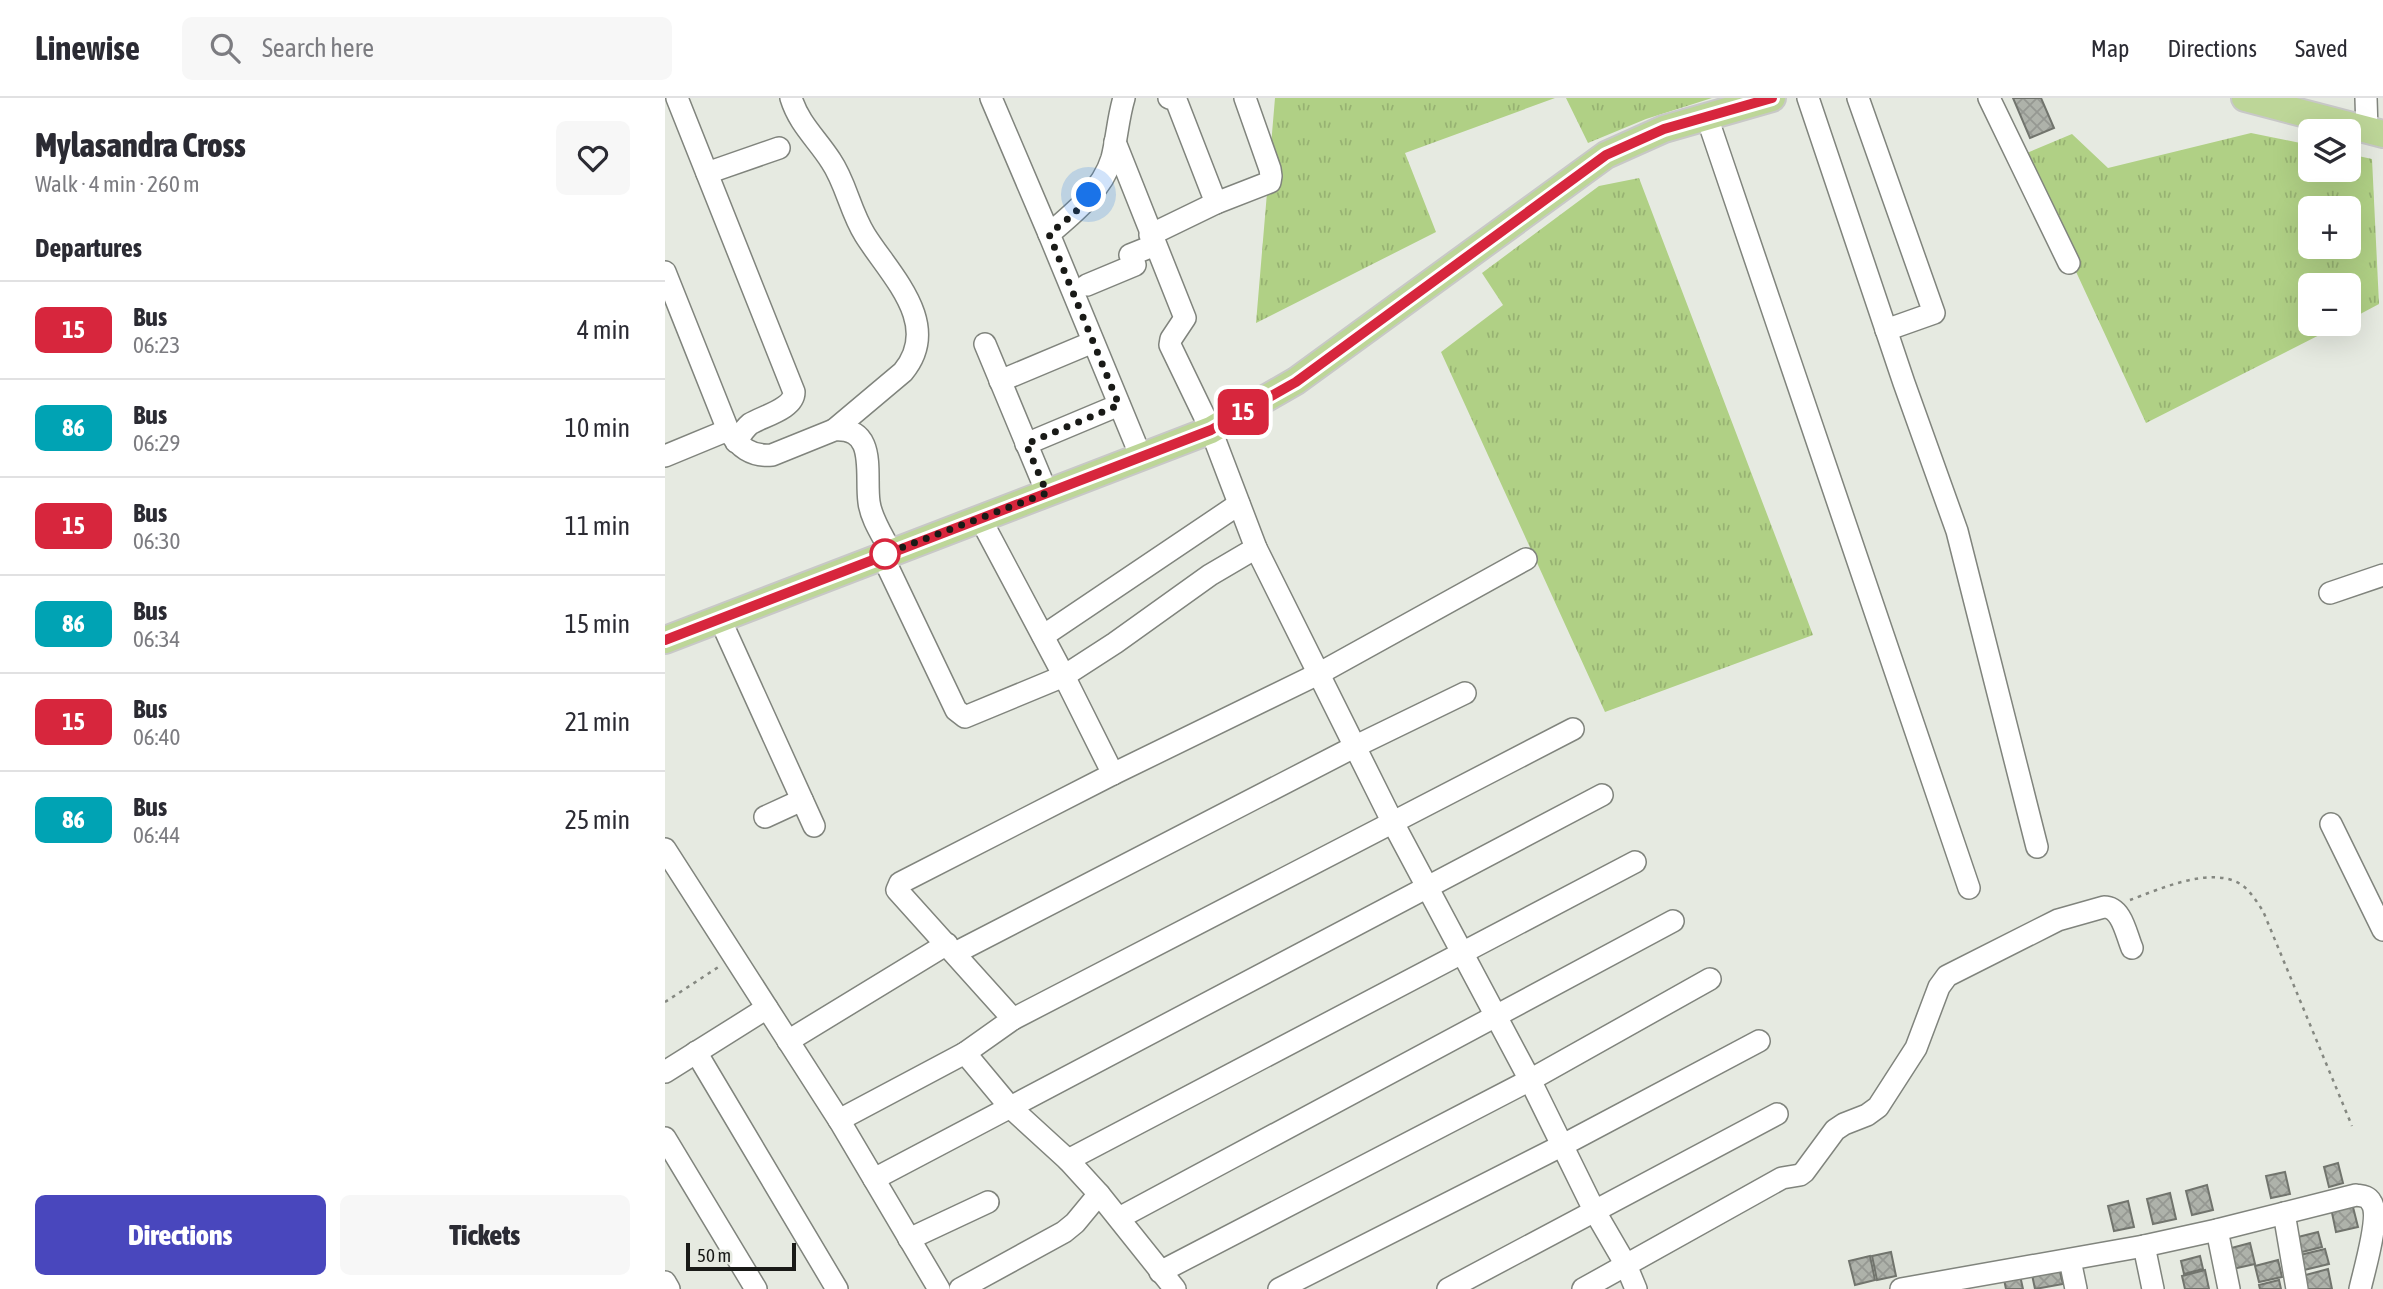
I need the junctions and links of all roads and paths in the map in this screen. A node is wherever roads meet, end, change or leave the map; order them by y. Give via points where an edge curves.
1 (677, 98) edge
2 (791, 98) edge
3 (991, 98) edge
4 (1124, 98) edge
5 (1169, 98) edge
6 (1245, 98) edge
7 (1772, 98) edge
8 (1808, 98) edge
9 (1858, 98) edge
10 (1989, 98) edge
11 (2245, 98) edge
12 (2366, 98) edge
13 (1707, 117) junction
14 (2375, 133) edge
15 (1115, 142) junction
16 (779, 148) dead end
17 (707, 173) junction
18 (1216, 203) junction
19 (1049, 234) junction
20 (1152, 240) junction
21 (2069, 263) dead end
22 (665, 272) edge
23 (1087, 285) dead end
24 (1886, 330) junction
25 (1093, 342) junction
26 (985, 344) dead end
27 (1000, 381) junction
28 (1119, 405) junction
29 (834, 430) junction
30 (1211, 430) junction
31 (732, 436) junction
32 (1026, 444) junction
33 (665, 456) edge
34 (1141, 457) junction
35 (1047, 493) junction
36 (1239, 504) junction
37 (979, 518) junction
38 (1256, 548) junction
39 (887, 554) junction
40 (1526, 559) dead end
41 (2383, 575) edge
42 (2330, 593) dead end
43 (720, 619) junction
44 (1043, 636) junction
45 (665, 640) edge
46 (1320, 673) junction
47 (1064, 676) junction
48 (1465, 694) dead end
49 (1573, 729) dead end
50 (1356, 746) junction
51 (1113, 774) junction
52 (1602, 794) dead end
53 (803, 800) junction
54 (765, 817) dead end
55 (1392, 821) junction
56 (2331, 824) dead end
57 (814, 826) dead end
58 (2037, 847) dead end
59 (665, 849) edge
60 (1635, 862) dead end
61 (1427, 887) junction
62 (1969, 888) dead end
63 (2111, 907) junction
64 (1673, 921) dead end
65 (2383, 930) edge
66 (951, 948) junction
67 (2132, 948) dead end
68 (1461, 951) junction
69 (734, 957) junction
70 (1710, 979) dead end
71 (665, 1002) edge
72 (767, 1008) junction
73 (1495, 1015) junction
74 (1013, 1018) junction
75 (788, 1041) junction
76 (1759, 1041) dead end
77 (696, 1052) junction
78 (965, 1052) junction
79 (665, 1072) edge
80 (1530, 1080) junction
81 (1010, 1107) junction
82 (1777, 1114) dead end
83 (839, 1119) junction
84 (2352, 1126) dead end
85 (665, 1138) edge
86 (1563, 1145) junction
87 (1068, 1160) junction
88 (874, 1179) junction
89 (1100, 1194) junction
90 (988, 1202) dead end
91 (1594, 1210) junction
92 (2284, 1213) junction
93 (1119, 1218) junction
94 (2217, 1230) junction
95 (909, 1239) junction
96 (2144, 1246) junction
97 (2070, 1260) junction
98 (1626, 1265) junction
99 (1160, 1272) junction
100 (2001, 1280) edge
101 (665, 1282) edge
102 (1931, 1286) edge
103 (669, 1289) edge
104 (756, 1289) edge
105 (837, 1289) edge
106 (939, 1289) edge
107 (960, 1289) edge
108 (1175, 1289) edge
109 (1279, 1289) edge
110 (1448, 1289) edge
111 (1583, 1289) edge
112 (1636, 1289) edge
113 (1901, 1289) edge
114 (2076, 1289) edge
115 (2153, 1289) edge
116 (2229, 1289) edge
117 (2297, 1289) edge
118 (2360, 1289) edge

1 - 17 street
2 - 29 street via 805,129 831,161 863,232 906,293 916,326 917,346 910,364
3 - 19 street
4 - 15 street
5 - 18 street via 1176,100
6 - 18 street via 1270,181
7 - 13 main road
8 - 24 street
9 - 24 street via 1934,313
10 - 21 street
11 - 14 main road
12 - 14 street
13 - 30 main road via 1664,129 1606,155 1296,382
13 - 62 street
15 - 19 street via 1104,177 1074,214
15 - 20 street
16 - 17 street
17 - 31 street via 795,392 790,403
18 - 20 street
19 - 25 street
20 - 23 street via 1130,255 1135,265
20 - 30 street via 1185,318 1170,345
22 - 31 street
24 - 58 street via 1957,531
25 - 27 street
25 - 28 street
26 - 27 street
27 - 32 street
28 - 32 street
28 - 34 street
29 - 31 street via 763,456 744,450
29 - 39 street via 853,433 866,451 869,501
30 - 34 main road
30 - 36 street
31 - 33 street
32 - 35 street
34 - 35 main road
35 - 37 main road
36 - 38 street
36 - 44 street
37 - 39 main road
37 - 44 street
38 - 46 street
38 - 47 street
39 - 43 main road
39 - 47 street via 960,715 971,716
40 - 46 street
41 - 42 street
43 - 45 main road
43 - 53 street
44 - 47 street
46 - 50 street
46 - 51 street
47 - 51 street
48 - 50 street
49 - 55 street
50 - 55 street
50 - 66 street
51 - 66 street via 899,883 897,890
52 - 61 street
53 - 54 street
53 - 57 street
55 - 61 street
55 - 74 street
56 - 65 street
59 - 69 street
60 - 68 street
61 - 68 street
61 - 81 street
63 - 67 street
63 - 84 path via 2183,880 2222,878 2241,884 2263,911
63 - 98 street via 2058,920 1947,976 1916,1048 1878,1107 1835,1130 1804,1172 1782,1178
64 - 73 street
66 - 74 street
66 - 75 street
68 - 73 street
68 - 87 street
69 - 71 path
69 - 72 street
70 - 80 street
72 - 75 street
72 - 77 street
73 - 80 street
73 - 93 street
74 - 78 street
75 - 83 street
76 - 86 street
77 - 79 street
77 - 105 street
78 - 81 street
78 - 83 street
80 - 86 street
80 - 99 street
81 - 87 street
81 - 88 street
82 - 91 street
83 - 88 street
85 - 104 street
86 - 91 street
86 - 109 street
87 - 89 street
88 - 95 street
89 - 93 street
89 - 107 street via 1064,1232
90 - 95 street
91 - 98 street
91 - 110 street
92 - 94 street
92 - 117 street
92 - 118 street via 2356,1195 2373,1203 2375,1217
93 - 99 street
94 - 96 street
94 - 116 street
95 - 106 street
96 - 97 street
96 - 115 street
97 - 100 street
97 - 114 street
98 - 111 street
98 - 112 street
99 - 108 street
100 - 102 street
101 - 103 street
102 - 113 street

